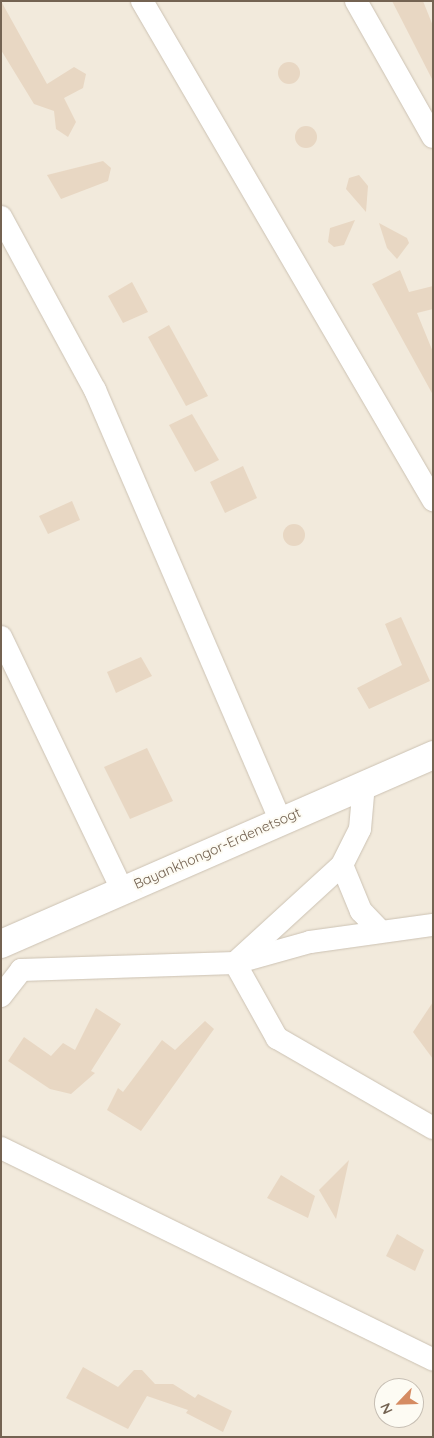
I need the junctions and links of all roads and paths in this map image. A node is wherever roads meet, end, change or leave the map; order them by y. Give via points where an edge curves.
1 (142, 1) edge
2 (356, 1) edge
3 (433, 137) edge
4 (1, 217) edge
5 (433, 500) edge
6 (1, 637) edge
7 (433, 754) edge
8 (364, 784) junction
9 (280, 820) junction
10 (342, 865) junction
11 (122, 890) junction
12 (433, 925) edge
13 (380, 931) junction
14 (1, 944) edge
15 (235, 963) junction
16 (1, 996) edge
17 (433, 1128) edge
18 (1, 1148) edge
19 (433, 1360) edge

1 - 5 street
2 - 3 street
4 - 9 street via 95,390
6 - 11 street
7 - 8 street, Bayankhongor-Erdenetsogt
8 - 9 street, Bayankhongor-Erdenetsogt
8 - 10 street via 360,829
9 - 11 street, Bayankhongor-Erdenetsogt
10 - 13 street via 361,911
10 - 15 street
11 - 14 street, Bayankhongor-Erdenetsogt
12 - 13 street
13 - 15 street via 310,942
15 - 16 street via 21,970
15 - 17 street via 277,1038
18 - 19 street

